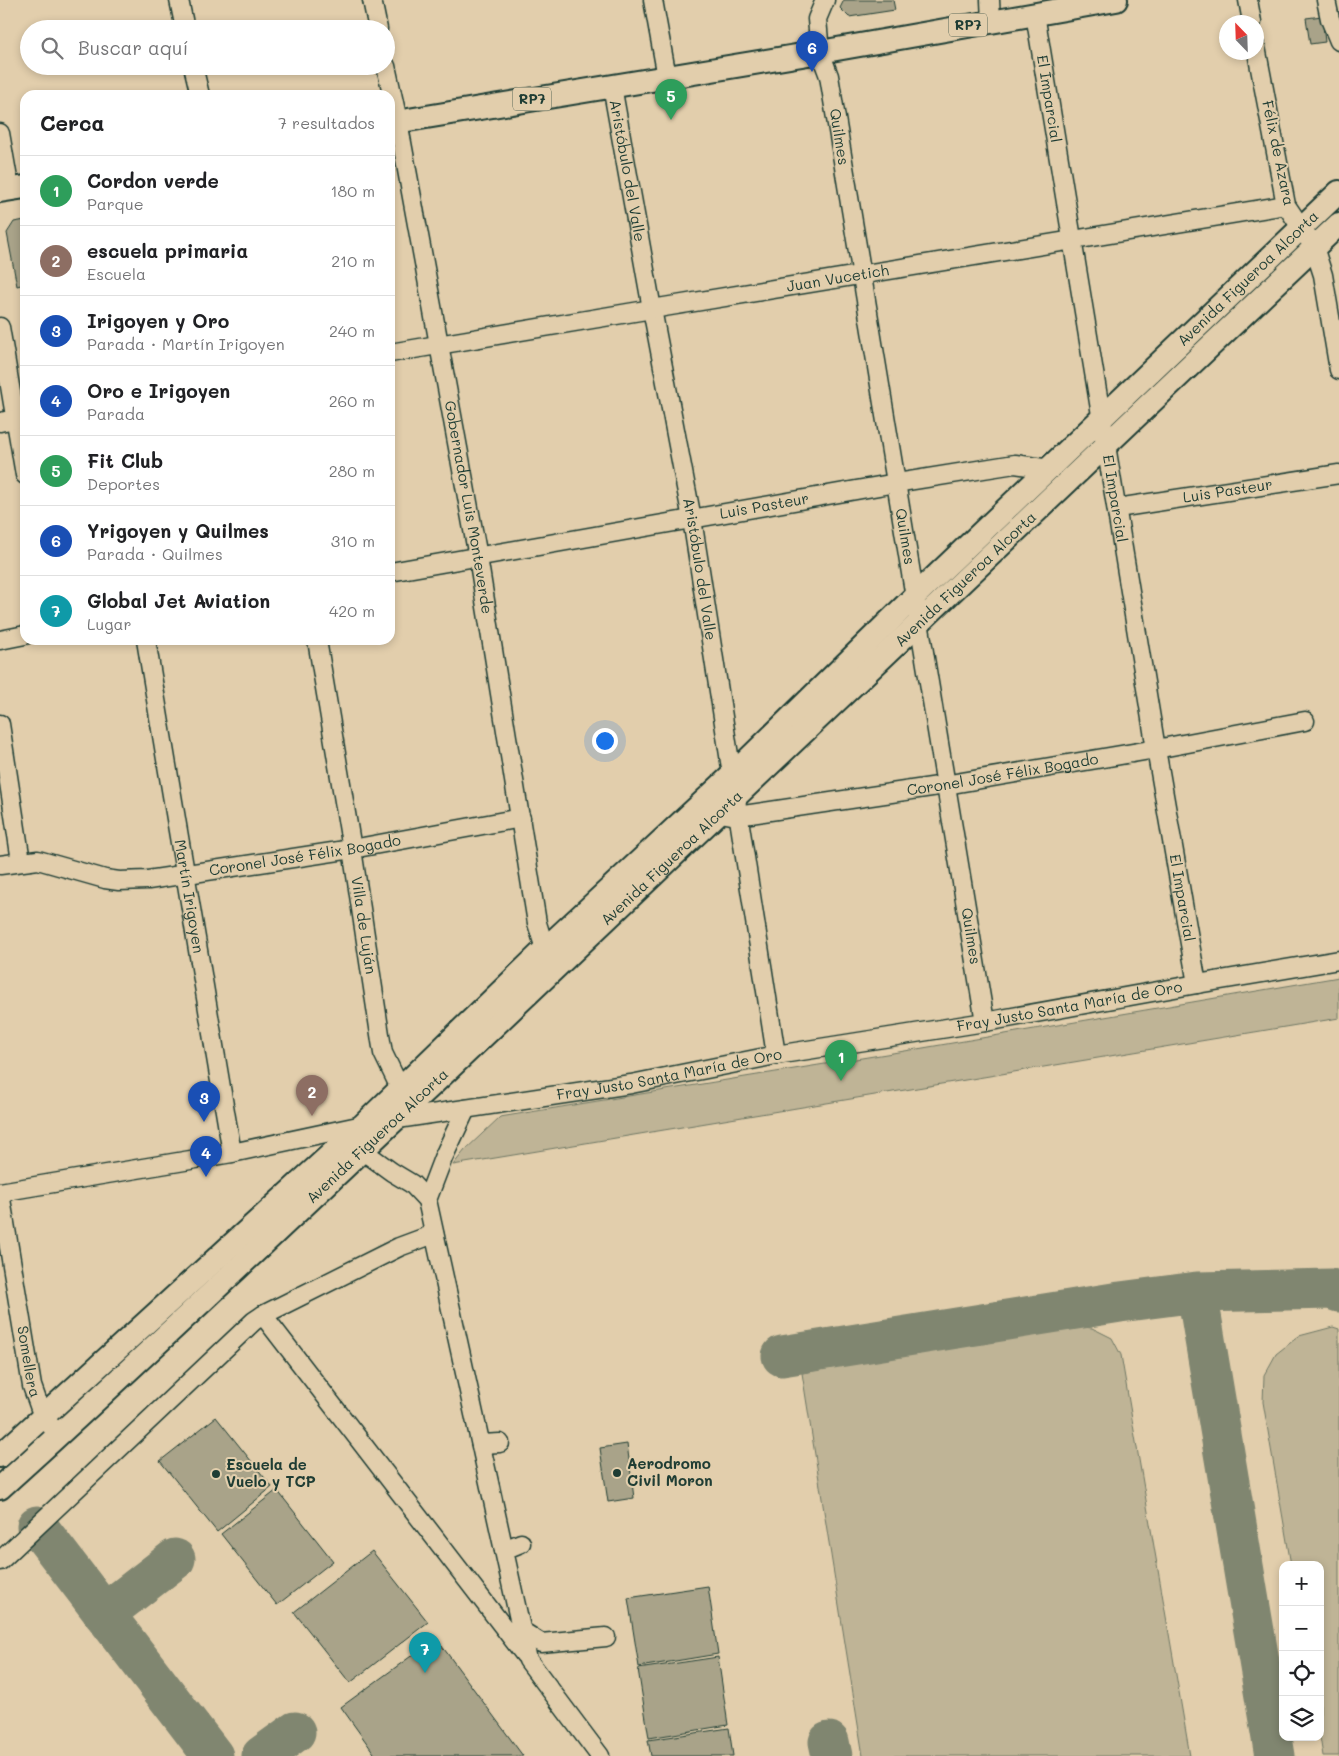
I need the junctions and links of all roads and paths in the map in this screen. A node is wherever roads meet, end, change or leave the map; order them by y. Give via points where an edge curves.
1 (178, 0) edge
2 (372, 0) edge
3 (653, 0) edge
4 (825, 0) edge
5 (1116, 0) edge
6 (1248, 0) edge
7 (1326, 0) edge
8 (990, 11) edge
9 (1035, 14) junction
10 (1251, 15) edge
11 (183, 20) edge
12 (376, 20) edge
13 (1339, 41) edge
14 (820, 52) junction
15 (1258, 60) edge
16 (195, 75) edge
17 (387, 75) edge
18 (667, 77) junction
19 (612, 86) junction
20 (199, 90) edge
21 (389, 90) edge
22 (395, 122) edge
23 (395, 127) edge
24 (0, 133) edge
25 (12, 190) edge
26 (1339, 192) edge
27 (1286, 205) junction
28 (1339, 224) edge
29 (1301, 228) junction
30 (1072, 241) junction
31 (1314, 248) junction
32 (861, 275) junction
33 (652, 309) junction
34 (0, 327) edge
35 (439, 344) junction
36 (395, 352) edge
37 (1339, 370) edge
38 (13, 419) edge
39 (1101, 420) junction
40 (1106, 447) junction
41 (20, 452) edge
42 (1050, 469) junction
43 (1339, 474) edge
44 (896, 483) junction
45 (1117, 508) junction
46 (692, 519) junction
47 (478, 557) junction
48 (395, 571) edge
49 (916, 596) junction
50 (920, 624) junction
51 (20, 636) edge
52 (0, 640) edge
53 (147, 645) edge
54 (318, 645) edge
55 (1305, 721) dead end
56 (0, 724) edge
57 (1156, 750) junction
58 (731, 776) junction
59 (945, 786) junction
60 (724, 807) junction
61 (521, 818) junction
62 (352, 849) junction
63 (21, 861) junction
64 (0, 865) edge
65 (185, 876) junction
66 (545, 949) junction
67 (1339, 960) edge
68 (1197, 984) junction
69 (985, 1022) junction
70 (776, 1055) junction
71 (400, 1088) junction
72 (466, 1109) junction
73 (395, 1119) junction
74 (358, 1138) junction
75 (232, 1153) junction
76 (0, 1193) edge
77 (426, 1200) junction
78 (434, 1234) junction
79 (264, 1315) junction
80 (43, 1417) junction
81 (59, 1435) junction
82 (500, 1443) dead end
83 (480, 1444) junction
84 (0, 1456) edge
85 (0, 1488) edge
86 (521, 1543) dead end
87 (504, 1550) junction
88 (0, 1561) edge
89 (522, 1631) junction
90 (606, 1636) dead end
91 (528, 1660) junction
92 (600, 1756) edge

1 - 11 street
2 - 12 street
3 - 18 street
4 - 14 street, Quilmes via 817,19
5 - 9 main road, RP7
6 - 10 street
7 - 13 street
8 - 9 main road, RP7
8 - 14 main road, RP7
9 - 30 street, El Imparcial
14 - 18 main road, RP7
14 - 32 street, Quilmes via 829,76
15 - 27 street, Félix de Azara
16 - 20 street
17 - 21 street, Gobernador Luis Monteverde
18 - 19 main road, RP7
19 - 22 main road, RP7
19 - 33 street, Aristóbulo del Valle
23 - 35 street, Gobernador Luis Monteverde
24 - 25 street
26 - 29 main road, Avenida Figueroa Alcorta
27 - 29 street, Félix de Azara
27 - 30 street, Juan Vucetich
28 - 31 main road, Avenida Figueroa Alcorta
29 - 31 street, Félix de Azara
29 - 39 main road, Avenida Figueroa Alcorta
30 - 32 street, Juan Vucetich
30 - 39 street, El Imparcial
31 - 37 street, Félix de Azara via 1323,275
31 - 40 main road, Avenida Figueroa Alcorta
32 - 33 street, Juan Vucetich
32 - 44 street, Quilmes
33 - 35 street, Juan Vucetich
33 - 46 street, Aristóbulo del Valle
34 - 38 street
35 - 36 street, Juan Vucetich
35 - 47 street, Gobernador Luis Monteverde
38 - 41 street
39 - 40 street, El Imparcial
39 - 42 main road, Avenida Figueroa Alcorta
40 - 45 street, El Imparcial
40 - 50 main road, Avenida Figueroa Alcorta
42 - 44 street, Luis Pasteur via 1016,464
42 - 49 main road, Avenida Figueroa Alcorta
43 - 45 street, Luis Pasteur
44 - 46 street, Luis Pasteur
44 - 49 street, Quilmes
45 - 57 street, El Imparcial
46 - 47 street, Luis Pasteur
46 - 58 street, Aristóbulo del Valle
47 - 48 street, Luis Pasteur
47 - 61 street, Gobernador Luis Monteverde
49 - 50 street, Quilmes
49 - 58 main road, Avenida Figueroa Alcorta
50 - 59 street, Quilmes
50 - 60 main road, Avenida Figueroa Alcorta
51 - 52 street
53 - 65 street, Martín Irigoyen
54 - 62 street, Villa de Luján
55 - 57 street, Coronel José Félix Bogado
56 - 63 street
57 - 59 street, Coronel José Félix Bogado
57 - 68 street, El Imparcial
58 - 60 main road, Avenida Figueroa Alcorta
58 - 60 street, Aristóbulo del Valle
59 - 60 street, Coronel José Félix Bogado
59 - 69 street, Quilmes
60 - 66 main road, Avenida Figueroa Alcorta
60 - 70 street, Aristóbulo del Valle
60 - 73 main road, Avenida Figueroa Alcorta
61 - 62 street, Coronel José Félix Bogado
61 - 66 street, Gobernador Luis Monteverde via 537,923
62 - 65 street, Coronel José Félix Bogado
62 - 71 street, Villa de Luján via 383,1053
63 - 64 street, Coronel José Félix Bogado
63 - 65 street, Coronel José Félix Bogado via 38,860 119,881
65 - 75 street, Martín Irigoyen
66 - 71 main road, Avenida Figueroa Alcorta
67 - 68 street, Fray Justo Santa María de Oro
68 - 69 street, Fray Justo Santa María de Oro
69 - 70 street, Fray Justo Santa María de Oro
70 - 72 street, Fray Justo Santa María de Oro via 631,1084
71 - 74 main road, Avenida Figueroa Alcorta
72 - 73 street, Fray Justo Santa María de Oro
72 - 77 street
73 - 74 main road, Avenida Figueroa Alcorta
74 - 75 street
74 - 77 street
74 - 80 main road, Avenida Figueroa Alcorta
74 - 81 main road, Avenida Figueroa Alcorta
75 - 76 street
76 - 80 street, Somellera via 32,1386
77 - 78 street
78 - 79 street via 399,1247
78 - 83 street
79 - 88 street
79 - 91 street
80 - 81 street, Somellera
80 - 84 main road, Avenida Figueroa Alcorta
81 - 85 main road, Avenida Figueroa Alcorta
82 - 83 street
83 - 87 street
86 - 87 street
87 - 89 street
89 - 90 street via 541,1644
89 - 91 street
91 - 92 street

